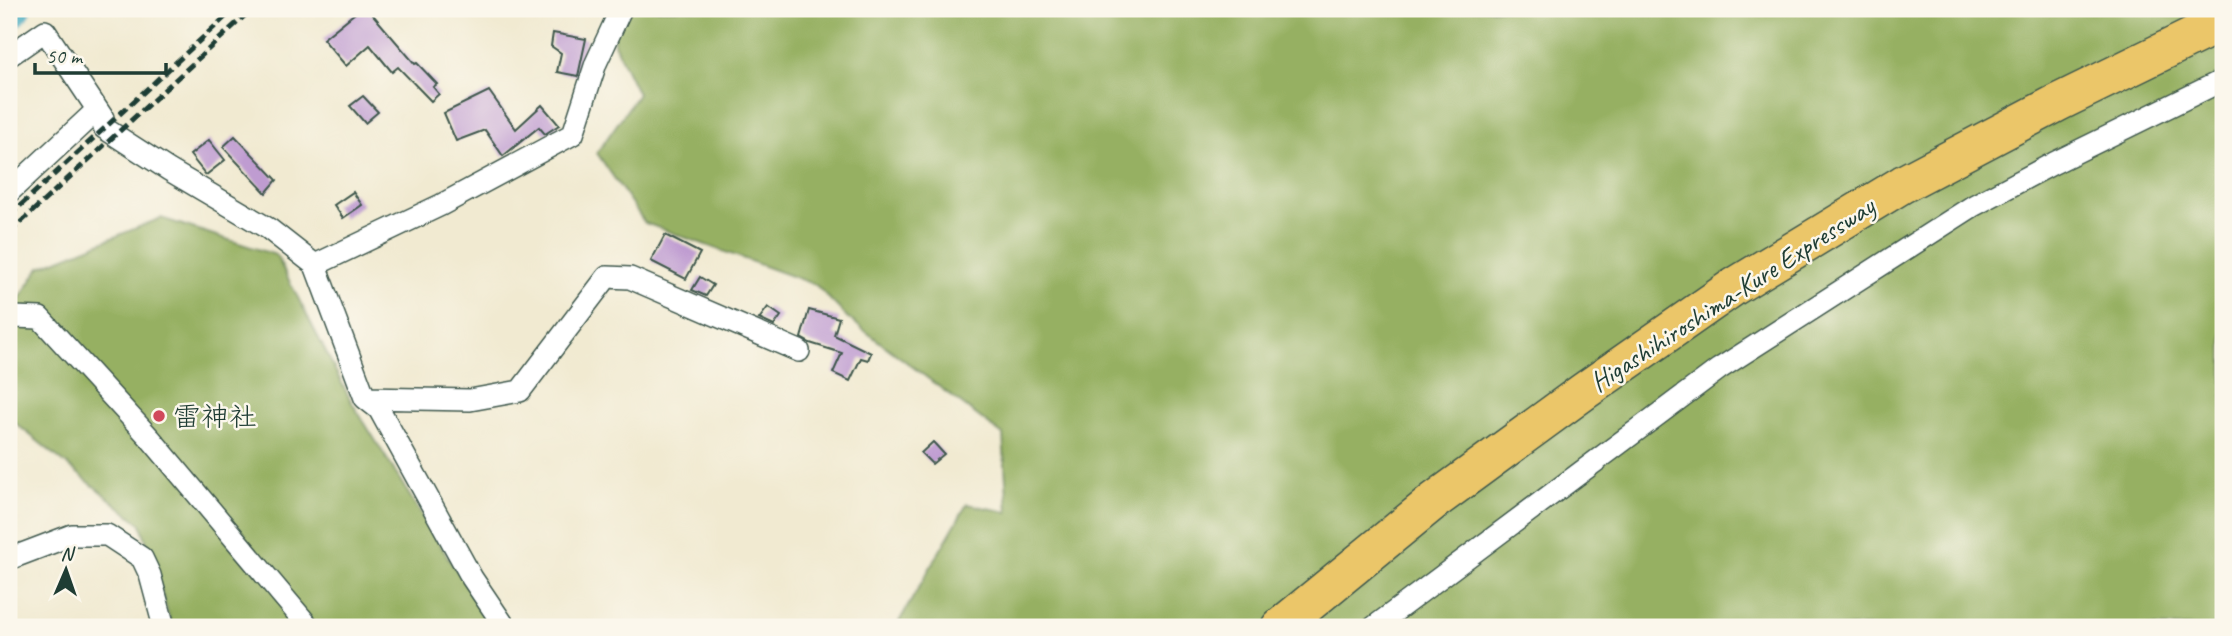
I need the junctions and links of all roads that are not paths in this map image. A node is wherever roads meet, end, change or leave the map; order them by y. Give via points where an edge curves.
1 (621, 9) edge
2 (2223, 22) edge
3 (9, 56) edge
4 (2223, 80) edge
5 (101, 119) junction
6 (9, 192) edge
7 (315, 265) junction
8 (9, 320) edge
9 (799, 351) dead end
10 (365, 398) junction
11 (9, 559) edge
12 (164, 627) edge
13 (309, 627) edge
14 (505, 627) edge
15 (1280, 627) edge
16 (1374, 627) edge

1 - 7 street via 596,63 573,134 441,205
2 - 15 highway, Higashihiroshima-Kure Expressway via 1903,184 1732,288 1434,501
3 - 5 street via 46,31
4 - 16 street via 1973,205 1719,369
5 - 6 street
5 - 7 street via 169,170 269,229
7 - 10 street
8 - 13 street via 40,318 150,438
9 - 10 street via 630,278 607,277 520,391 470,400
10 - 14 street via 379,409 472,578
11 - 12 street via 72,535 107,535 142,558

